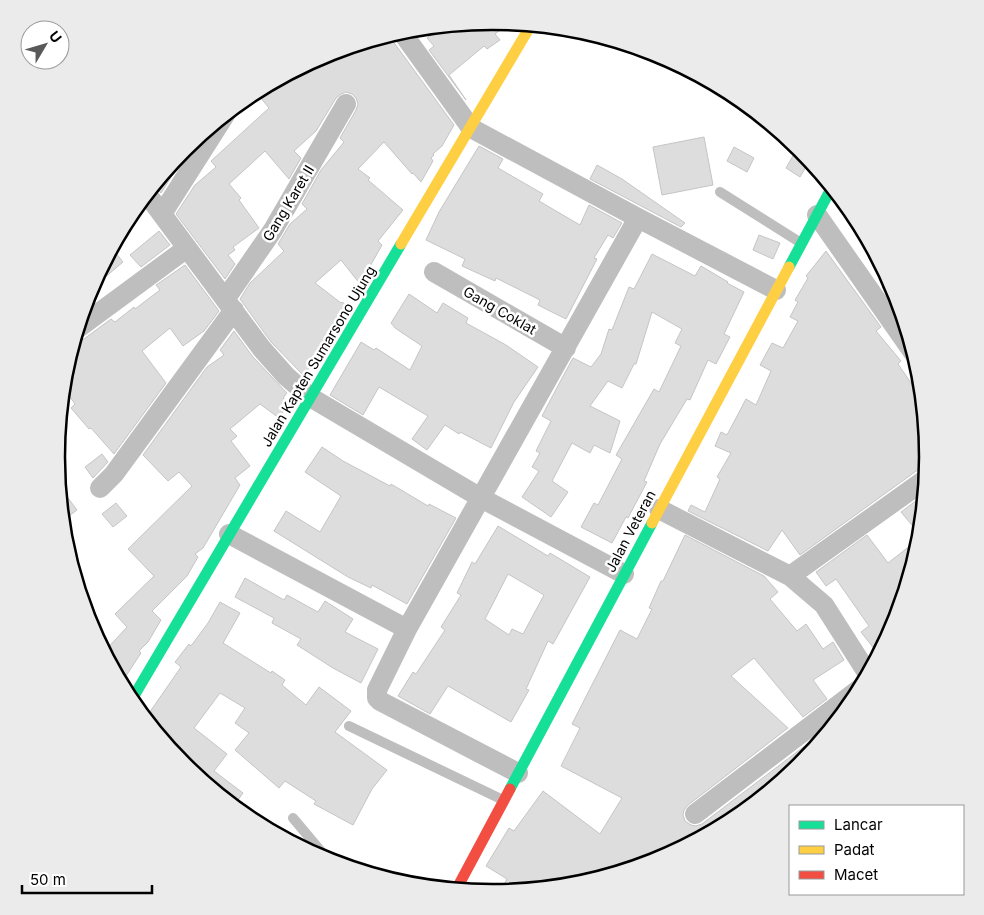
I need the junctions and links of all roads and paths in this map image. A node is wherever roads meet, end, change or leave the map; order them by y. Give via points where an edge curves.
1 (526, 32) edge
2 (407, 39) edge
3 (346, 104) dead end
4 (472, 128) junction
5 (213, 133) edge
6 (720, 192) dead end
7 (828, 194) edge
8 (151, 200) edge
9 (162, 214) junction
10 (816, 215) junction
11 (638, 218) junction
12 (802, 243) junction
13 (187, 248) junction
14 (434, 272) dead end
15 (776, 290) junction
16 (230, 304) junction
17 (86, 322) edge
18 (903, 339) edge
19 (566, 348) junction
20 (310, 397) junction
21 (919, 485) edge
22 (100, 488) dead end
23 (481, 498) junction
24 (659, 509) junction
25 (229, 534) junction
26 (624, 574) junction
27 (790, 576) junction
28 (407, 629) junction
29 (864, 668) edge
30 (136, 693) edge
31 (842, 702) edge
32 (349, 726) dead end
33 (518, 774) junction
34 (504, 800) junction
35 (695, 814) dead end
36 (293, 818) dead end
37 (318, 848) edge
38 (459, 884) edge

1 - 4 main road, Jalan Kapten Sumarsono Ujung
2 - 4 street
3 - 16 street, Gang Karet II
4 - 11 street
4 - 20 main road, Jalan Kapten Sumarsono Ujung
5 - 9 street
6 - 12 lane
7 - 10 main road, Jalan Veteran
8 - 9 street
9 - 13 street
10 - 12 main road, Jalan Veteran
10 - 18 street
11 - 15 street
11 - 19 street
12 - 15 main road, Jalan Veteran
13 - 16 street
13 - 17 street
14 - 19 street, Gang Coklat
15 - 24 main road, Jalan Veteran
16 - 20 street via 274,363
16 - 22 street, Gang Karet II via 114,474
19 - 23 street
20 - 23 street
20 - 25 main road, Jalan Kapten Sumarsono Ujung
21 - 27 street
23 - 26 street
23 - 28 street
24 - 26 main road, Jalan Veteran
24 - 27 street
25 - 28 street
25 - 30 main road, Jalan Kapten Sumarsono Ujung
26 - 33 main road, Jalan Veteran
27 - 29 street via 824,605
28 - 33 street via 377,690 377,698
31 - 35 street
32 - 34 lane
33 - 34 main road, Jalan Veteran
34 - 38 main road, Jalan Veteran
36 - 37 lane

